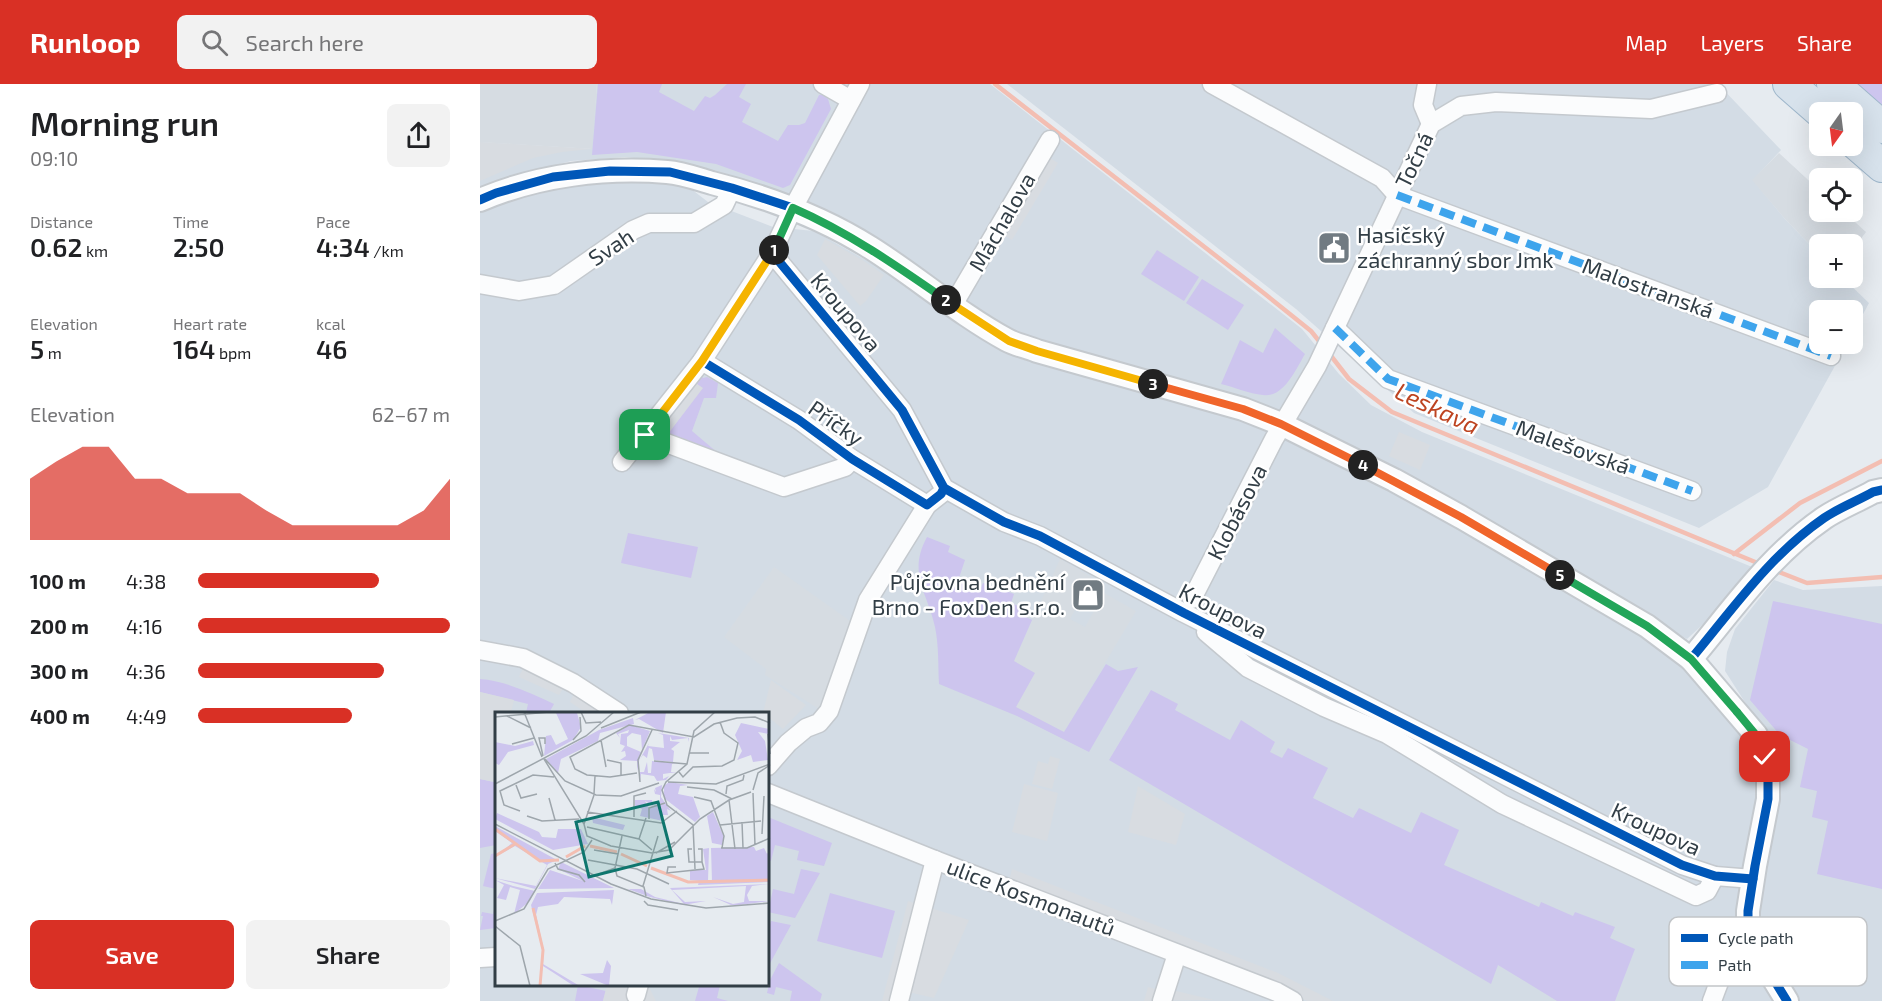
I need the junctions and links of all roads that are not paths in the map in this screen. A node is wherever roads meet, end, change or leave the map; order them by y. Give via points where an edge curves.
1 (823, 84) edge
2 (1212, 84) edge
3 (1426, 84) edge
4 (1789, 84) edge
5 (1833, 84) edge
6 (855, 92) edge
7 (1717, 93) dead end
8 (1810, 102) edge
9 (1431, 124) junction
10 (1882, 127) edge
11 (1050, 140) dead end
12 (1863, 150) edge
13 (1882, 166) edge
14 (732, 188) junction
15 (1397, 195) junction
16 (480, 200) edge
17 (793, 208) junction
18 (772, 253) junction
19 (480, 284) edge
20 (953, 305) junction
21 (1333, 332) junction
22 (1832, 356) dead end
23 (702, 361) junction
24 (1281, 424) junction
25 (645, 435) junction
26 (852, 459) junction
27 (622, 462) dead end
28 (944, 488) junction
29 (1882, 490) edge
30 (1692, 491) dead end
31 (927, 505) junction
32 (1188, 606) junction
33 (480, 650) edge
34 (1691, 659) junction
35 (617, 712) edge
36 (770, 764) edge
37 (770, 794) edge
38 (935, 860) junction
39 (1754, 872) junction
40 (1715, 876) junction
41 (1749, 917) edge
42 (1177, 954) junction
43 (495, 957) edge
44 (480, 958) edge
45 (1718, 986) edge
46 (1778, 986) edge
47 (899, 1001) edge
48 (1162, 1001) edge
49 (1293, 1001) edge
50 (1712, 1001) edge
51 (1787, 1001) edge

1 - 6 street
2 - 15 street, Malostranská via 1382,178
3 - 9 street via 1424,105
4 - 8 highway
5 - 10 highway
6 - 17 street
7 - 9 street, Točná via 1651,109 1496,102 1461,106
9 - 15 street, Točná
11 - 20 street, Máchalova
12 - 13 highway
14 - 16 street via 670,172 610,171 554,177
14 - 17 street
14 - 19 street, Svah via 724,205 694,223 649,224 633,230 554,285 519,291
15 - 21 street, Točná
15 - 22 street, Malostranská
17 - 18 street
17 - 20 street via 871,248
18 - 23 street
18 - 28 street, Kroupova via 902,410
20 - 24 street via 1009,341 1243,409
21 - 24 street, Točná
21 - 30 street, Malešovská via 1388,379
23 - 25 street
23 - 26 street, Příčky via 799,420
24 - 32 street, Klobásova
24 - 34 street via 1461,517 1647,626
25 - 26 street, Příčky via 784,487 845,467
25 - 27 street
26 - 31 street, Příčky
28 - 31 street
28 - 32 street, Kroupova via 1004,522
29 - 34 street via 1825,518 1782,553 1752,582
31 - 36 street via 868,600 829,711 819,723 788,743
32 - 40 street, Kroupova via 1646,847
32 - 40 street, Kroupova via 1248,668 1386,734 1502,804 1695,896 1707,891
33 - 35 street via 524,658
34 - 39 street via 1756,735 1768,764 1768,799
37 - 38 street, ulice Kosmonautů
38 - 42 street, ulice Kosmonautů
38 - 47 street
39 - 40 street, Kroupova
39 - 41 street
42 - 48 street
42 - 49 street, ulice Kosmonautů
43 - 44 street
45 - 50 street
46 - 51 street

